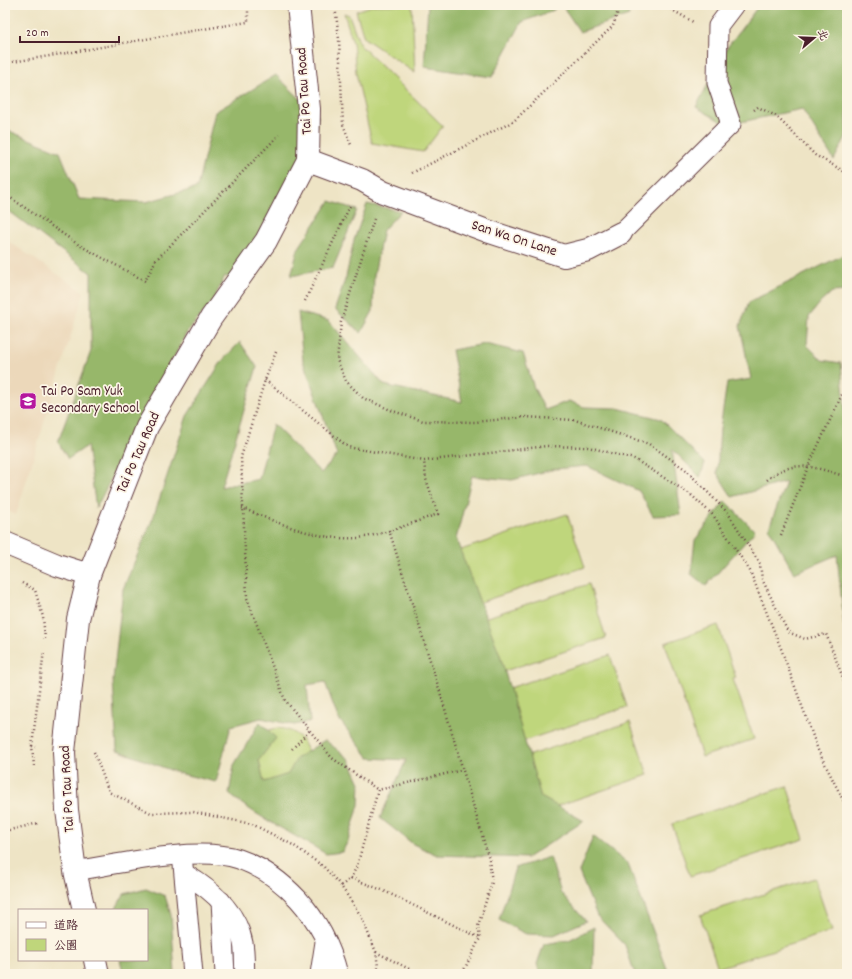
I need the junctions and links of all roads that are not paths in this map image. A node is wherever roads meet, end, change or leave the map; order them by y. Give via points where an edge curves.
1 (298, 5) edge
2 (734, 5) edge
3 (308, 160) junction
4 (621, 233) joint
5 (5, 543) edge
6 (89, 575) junction
7 (181, 854) junction
8 (75, 871) junction
9 (185, 874) junction
10 (221, 901) junction
11 (84, 909) edge
12 (325, 938) junction
13 (95, 961) edge
14 (98, 974) edge
15 (193, 974) edge
16 (224, 974) edge
17 (245, 974) edge
18 (320, 974) edge
19 (338, 974) edge

1 - 3 street, Tai Po Tau Road via 309,109
2 - 4 lane, San Wa On Lane via 718,26 717,84 732,124
3 - 4 street, San Wa On Lane via 362,180 383,192 487,231 564,256 588,250
3 - 6 street, Tai Po Tau Road via 266,241 211,318 147,427
5 - 6 street via 57,565
6 - 8 street, Tai Po Tau Road via 78,619 64,752 67,810
7 - 8 lane
7 - 9 lane
7 - 12 lane via 237,858 262,869 286,886 311,914
8 - 11 street, Tai Po Tau Road
9 - 10 lane via 204,885
9 - 15 lane
10 - 16 lane
10 - 17 lane via 235,920 243,943
12 - 18 lane
12 - 19 lane
13 - 14 street

